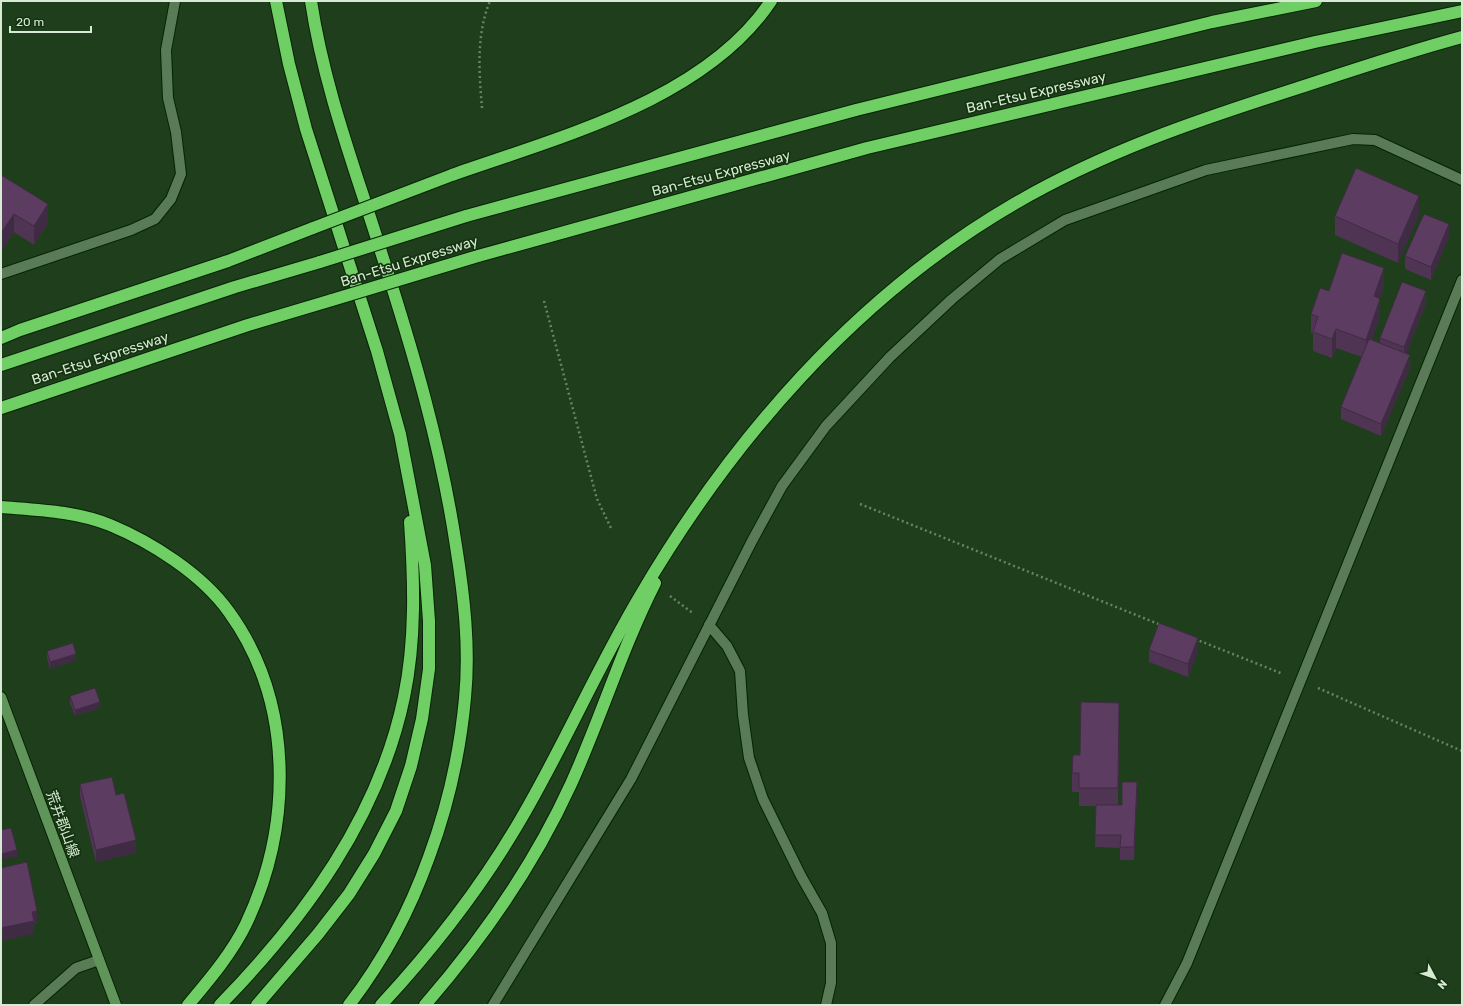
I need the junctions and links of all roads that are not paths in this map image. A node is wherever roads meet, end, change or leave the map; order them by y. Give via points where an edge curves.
1 (175, 1) edge
2 (276, 1) edge
3 (311, 1) edge
4 (771, 1) edge
5 (1316, 1) edge
6 (1462, 11) edge
7 (1462, 37) edge
8 (1462, 180) edge
9 (1, 274) edge
10 (1462, 280) edge
11 (1, 338) edge
12 (1, 365) edge
13 (1, 408) edge
14 (400, 434) junction
15 (704, 497) junction
16 (1, 507) edge
17 (709, 625) junction
18 (1, 697) edge
19 (99, 960) junction
20 (34, 1005) edge
21 (116, 1005) edge
22 (188, 1005) edge
23 (220, 1005) edge
24 (257, 1005) edge
25 (349, 1005) edge
26 (380, 1005) edge
27 (425, 1005) edge
28 (493, 1005) edge
29 (826, 1005) edge
30 (1165, 1005) edge

1 - 9 street via 166,50 168,98 176,132 181,174 171,199 155,219 131,230
2 - 14 highway via 306,130 380,358
3 - 25 highway via 328,86 428,406 451,514 464,609 466,651 465,697 459,744 437,836 422,878 404,916 383,956
4 - 11 highway, bridge via 740,38 708,64 669,91 596,124 228,261
5 - 12 highway, Ban-Etsu Expressway, bridge via 1212,22 856,110 466,216 235,287
6 - 13 highway, Ban-Etsu Expressway, bridge via 1315,42 867,148 478,256 248,325
7 - 15 highway via 1167,131 1110,155 1015,204 966,234 920,268 837,338 765,418
8 - 17 street via 1375,140 1353,139 1206,170 1065,220 1000,259 952,299 890,357 826,426 782,486
10 - 30 street via 1187,963
14 - 23 highway via 412,548 414,601 411,653 393,742 360,820 333,868 274,946
14 - 24 highway via 424,566 429,621 430,669 411,766 396,811 374,854 349,894
15 - 26 highway via 641,594 540,785 493,865 439,939
15 - 27 highway via 654,585 571,785 537,850 495,918
16 - 22 highway via 69,514 108,524 142,540 174,560 200,581 228,610 249,643 264,680 275,717 279,757 280,801 274,844 262,887 245,925 223,961
17 - 28 street via 631,779
17 - 29 street via 727,646 740,671 749,758 763,799 822,913 831,943 831,983
18 - 19 main road, 荒井郡山線
19 - 20 street via 76,968
19 - 21 main road, 荒井郡山線

